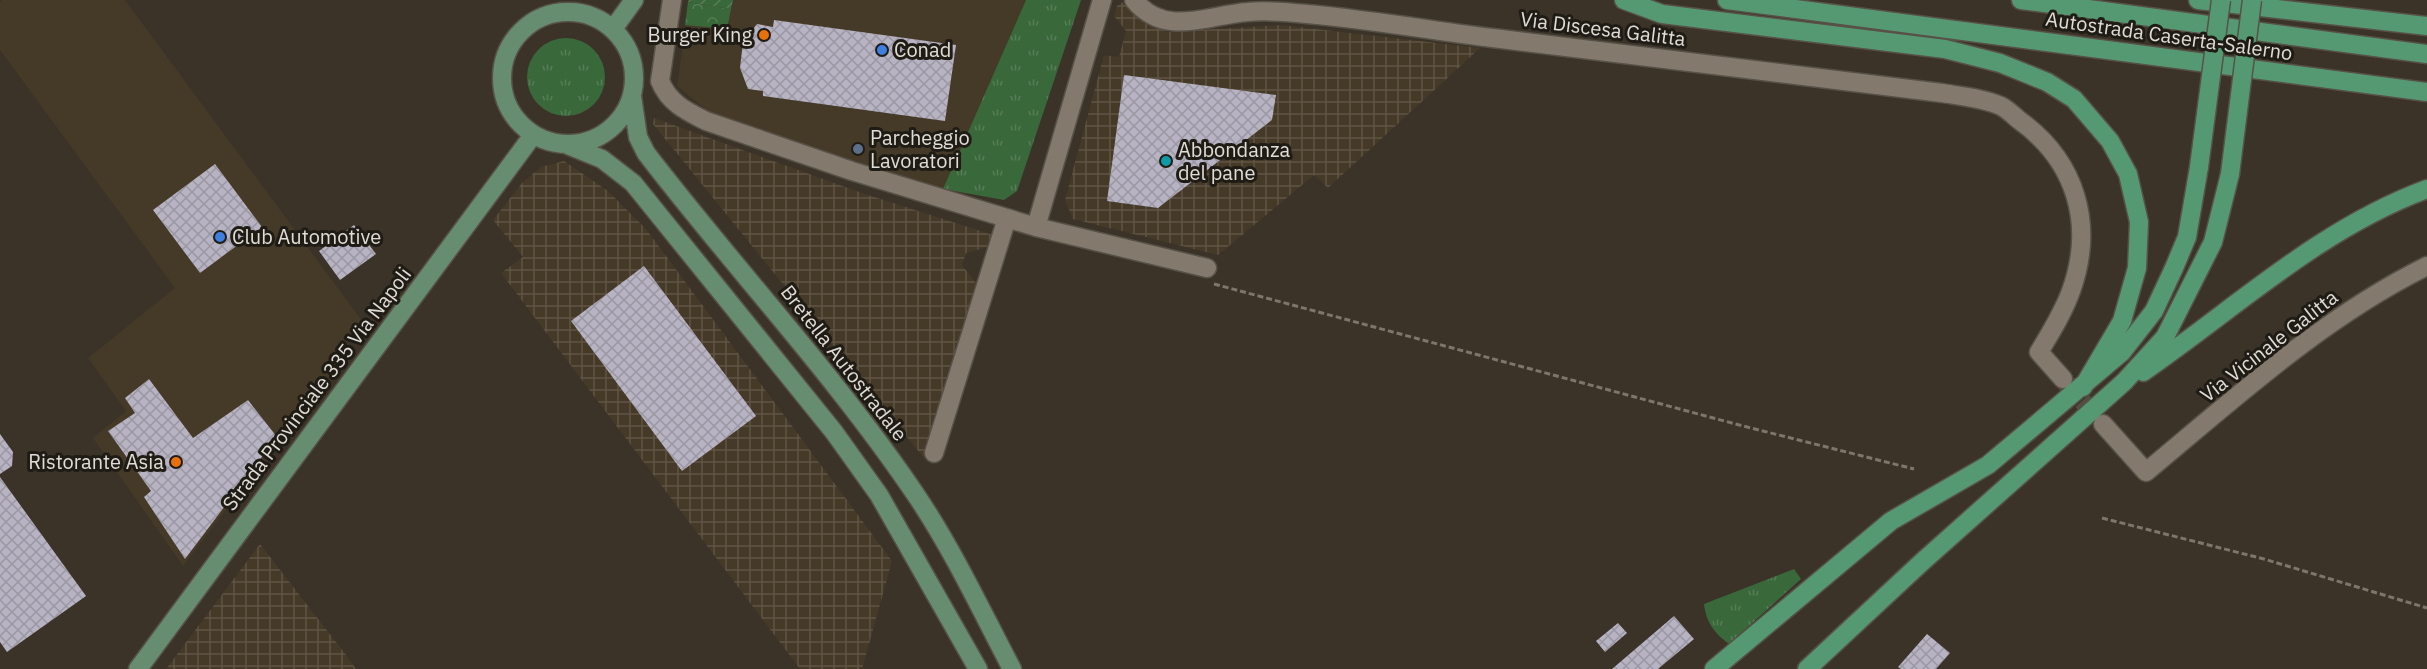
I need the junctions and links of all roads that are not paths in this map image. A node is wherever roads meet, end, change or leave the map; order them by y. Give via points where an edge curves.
1 (634, 0) edge
2 (672, 0) edge
3 (1102, 0) edge
4 (1134, 0) edge
5 (1624, 0) edge
6 (1727, 0) edge
7 (2021, 0) edge
8 (2198, 0) edge
9 (2221, 0) edge
10 (2252, 0) edge
11 (2427, 26) edge
12 (613, 29) junction
13 (2427, 54) edge
14 (2427, 92) edge
15 (632, 96) junction
16 (533, 135) junction
17 (565, 144) junction
18 (2427, 189) edge
19 (1007, 218) junction
20 (1036, 227) junction
21 (2427, 266) edge
22 (1207, 268) road end
23 (2063, 379) tunnel mouth
24 (2083, 387) junction
25 (2099, 402) junction
26 (2103, 424) tunnel mouth
27 (934, 453) dead end
28 (138, 669) edge
29 (978, 669) edge
30 (1012, 669) edge
31 (1714, 669) edge
32 (1807, 669) edge

1 - 12 main road
2 - 19 street via 660,81 665,92 684,110 852,171
3 - 20 street
4 - 23 street, Via Discesa Galitta via 1159,20 1248,12 1358,19 1942,93 2001,106 2032,129 2062,162 2073,183 2080,236 2072,289 2039,352
5 - 24 highway via 1662,14 1946,49 2000,63 2047,82 2074,99 2110,141 2128,174 2139,222 2138,268 2122,321
6 - 14 highway, Autostrada Caserta-Salerno
7 - 13 highway, Autostrada Caserta-Salerno
8 - 11 highway
9 - 24 highway, bridge via 2187,237 2154,311 2122,352
10 - 25 highway, bridge via 2230,174 2213,242 2165,337 2124,382
12 - 15 main road via 630,53 634,74
12 - 16 main road via 585,13 554,12 525,26 514,38 502,67 502,90 511,113
15 - 17 main road via 622,116 607,132 587,141
15 - 30 main road, Bretella Autostradale via 638,137 646,153 843,393 912,491
16 - 17 main road
16 - 28 main road, Strada Provinciale 335 Via Napoli
17 - 29 main road via 602,159 633,183 834,432 879,495
18 - 25 highway via 2357,219 2307,251
19 - 20 street
19 - 27 street
20 - 22 street
21 - 26 street, Via Vicinale Galitta via 2383,289 2287,355 2146,472
24 - 31 highway via 1988,465 1891,521
25 - 32 highway

